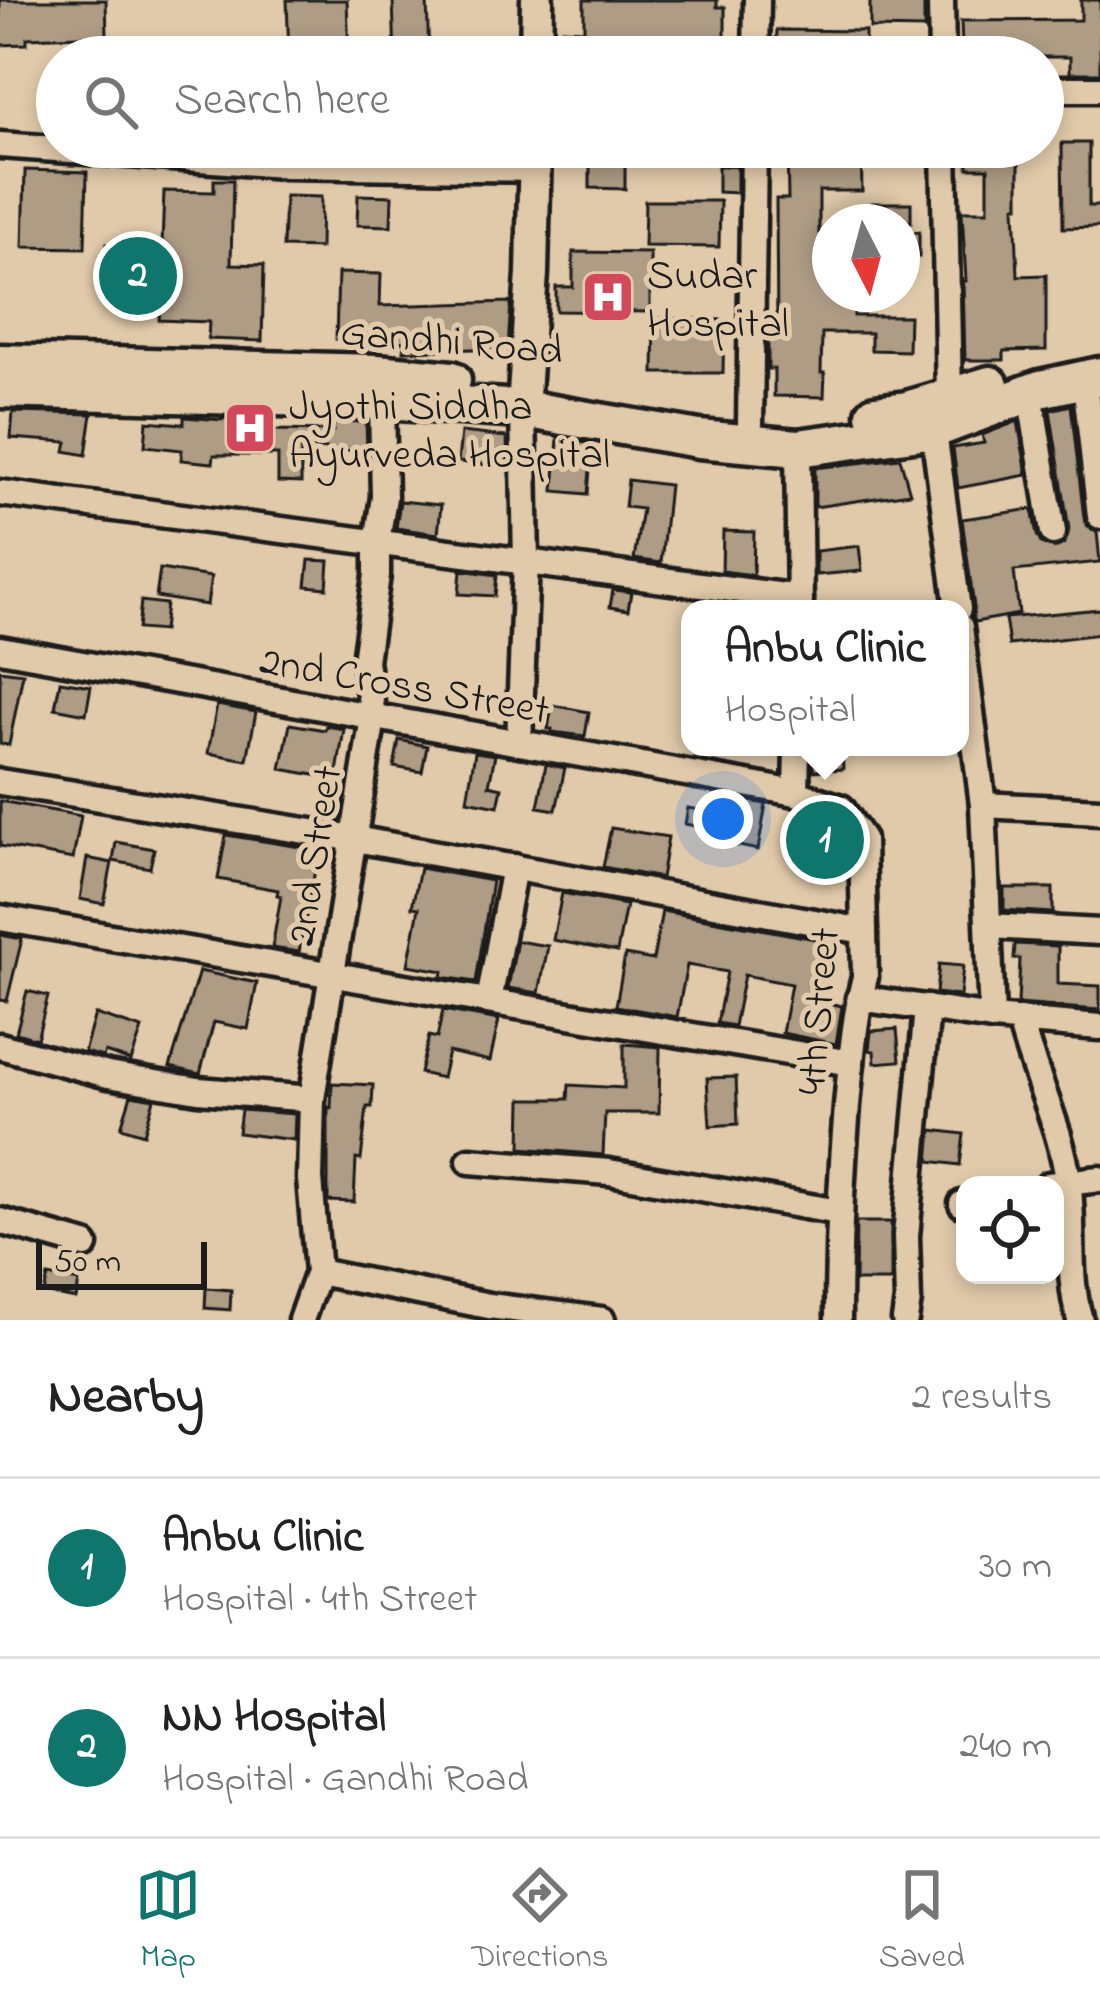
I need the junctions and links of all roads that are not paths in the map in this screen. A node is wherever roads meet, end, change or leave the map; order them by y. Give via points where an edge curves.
1 (537, 0) edge
2 (757, 0) edge
3 (941, 0) edge
4 (536, 36) edge
5 (756, 36) edge
6 (942, 36) edge
7 (1064, 89) edge
8 (1100, 89) edge
9 (0, 145) edge
10 (36, 148) edge
11 (535, 168) edge
12 (754, 168) edge
13 (944, 168) edge
14 (0, 363) edge
15 (1095, 369) edge
16 (0, 389) edge
17 (1030, 393) junction
18 (524, 398) junction
19 (382, 400) junction
20 (938, 409) junction
21 (750, 424) junction
22 (798, 448) junction
23 (0, 493) edge
24 (1100, 517) edge
25 (1053, 532) dead end
26 (376, 542) junction
27 (526, 561) junction
28 (780, 600) edge
29 (800, 600) edge
30 (957, 600) edge
31 (0, 650) edge
32 (969, 700) edge
33 (373, 717) junction
34 (519, 743) junction
35 (797, 756) edge
36 (0, 782) edge
37 (796, 793) junction
38 (982, 805) junction
39 (1100, 811) edge
40 (355, 839) junction
41 (514, 867) junction
42 (0, 918) edge
43 (989, 926) junction
44 (864, 932) junction
45 (1100, 932) edge
46 (332, 974) junction
47 (859, 998) junction
48 (489, 1001) junction
49 (927, 1008) junction
50 (992, 1018) junction
51 (1021, 1020) junction
52 (1100, 1028) edge
53 (0, 1046) edge
54 (851, 1063) junction
55 (312, 1099) junction
56 (470, 1161) dead end
57 (1058, 1176) edge
58 (1100, 1179) edge
59 (1064, 1182) edge
60 (839, 1212) junction
61 (0, 1221) edge
62 (1064, 1231) edge
63 (85, 1245) dead end
64 (318, 1272) junction
65 (1100, 1293) edge
66 (1072, 1295) junction
67 (301, 1320) edge
68 (602, 1320) edge
69 (838, 1320) edge
70 (905, 1320) edge
71 (1080, 1320) edge

1 - 4 street
2 - 5 street
3 - 6 street
7 - 8 street
9 - 10 street
11 - 18 street
12 - 21 street
13 - 20 street
14 - 18 main road, Gandhi Road via 376,374
15 - 17 main road, Gandhi Road
15 - 20 main road, Gandhi Road
15 - 24 street
16 - 19 main road, Gandhi Road
17 - 20 main road, Gandhi Road
17 - 25 street
18 - 19 main road, Gandhi Road
18 - 21 main road, Gandhi Road
18 - 22 main road, Gandhi Road via 699,439
18 - 27 street
19 - 26 street, 2nd Street via 384,497
20 - 21 main road, Gandhi Road
20 - 22 main road, Gandhi Road
20 - 30 street
22 - 29 street
23 - 26 street
26 - 27 street
26 - 33 street, 2nd Street via 365,661
27 - 28 street
27 - 34 street
31 - 33 street, 2nd Cross Street
32 - 38 street
33 - 34 street, 2nd Cross Street
33 - 40 street, 2nd Street
34 - 37 street, 2nd Cross Street
35 - 37 street
36 - 40 street
37 - 44 street, 4th Street via 841,808 862,839
38 - 39 street
38 - 43 street
40 - 41 street
40 - 46 street, 2nd Street
41 - 44 street
41 - 48 street
42 - 46 street
43 - 45 street
43 - 50 street
44 - 47 street, 4th Street
46 - 48 street
46 - 55 street, 2nd Street
47 - 49 street
47 - 54 street, 4th Street
48 - 54 street
49 - 50 street
49 - 70 street
50 - 51 street
51 - 52 street
51 - 57 street via 1056,1128
53 - 55 street via 108,1075
54 - 60 street, 4th Street
55 - 64 street, 2nd Street
56 - 60 street via 608,1172
58 - 59 street
60 - 69 street, 4th Street
61 - 63 street
62 - 66 street
64 - 67 street, 2nd Street
64 - 68 street
65 - 66 street
66 - 71 street

